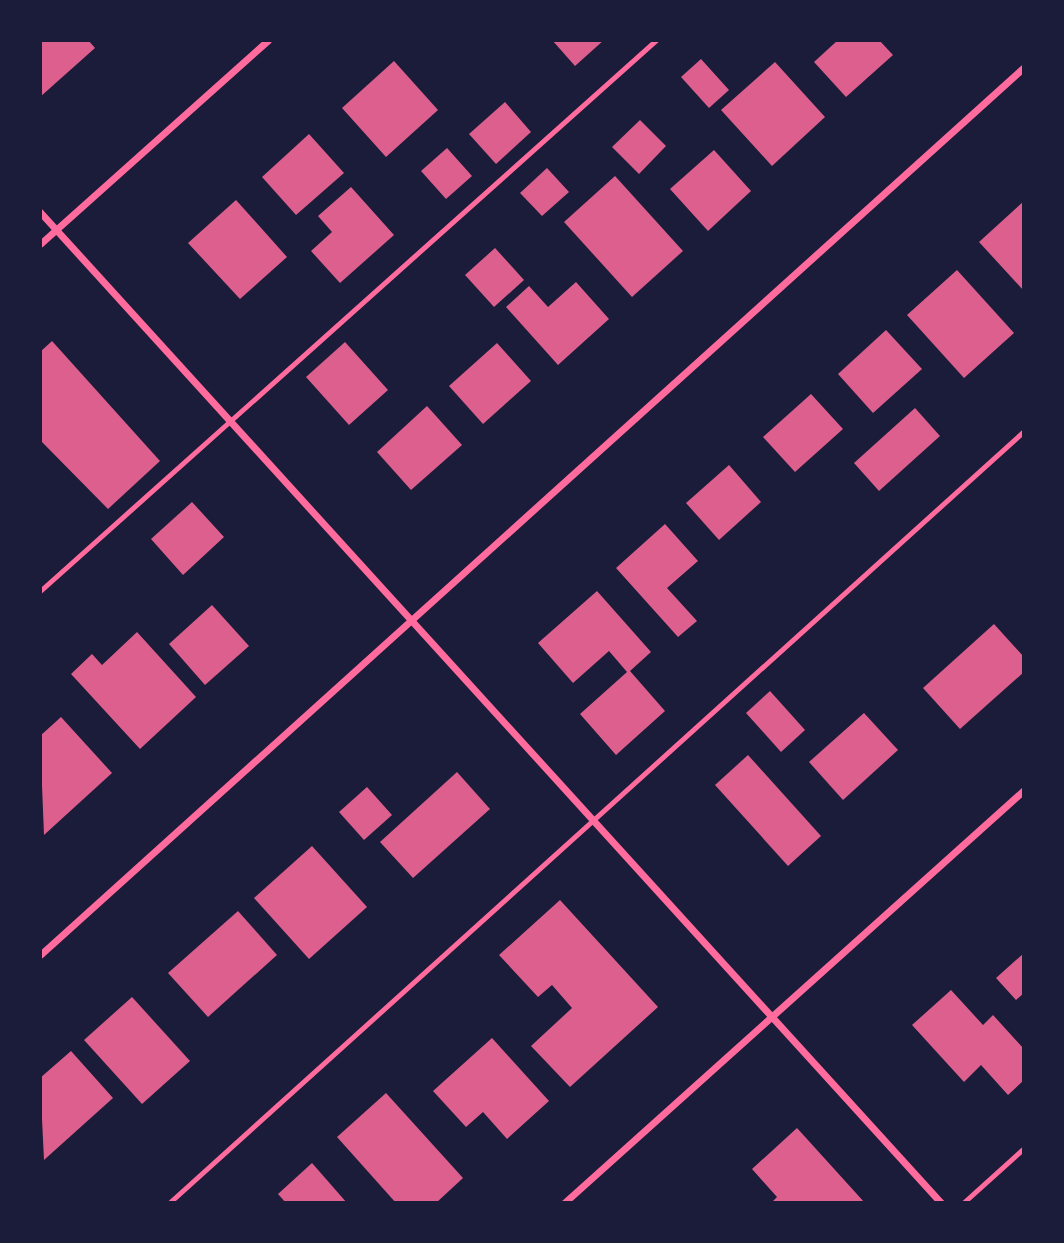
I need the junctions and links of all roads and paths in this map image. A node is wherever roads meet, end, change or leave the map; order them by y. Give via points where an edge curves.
1 (268, 40) edge
2 (656, 40) edge
3 (1024, 67) edge
4 (40, 212) edge
5 (56, 230) junction
6 (40, 244) edge
7 (228, 422) junction
8 (1024, 431) edge
9 (40, 591) edge
10 (409, 622) junction
11 (1024, 790) edge
12 (591, 822) junction
13 (40, 955) edge
14 (770, 1017) junction
15 (1024, 1148) edge
16 (169, 1203) edge
17 (564, 1203) edge
18 (941, 1203) edge
19 (963, 1203) edge

1 - 5 street
2 - 7 lane
3 - 10 street
4 - 5 street
5 - 6 street
5 - 7 street
7 - 9 lane
7 - 10 street
8 - 12 lane
10 - 12 street
10 - 13 street
11 - 14 street
12 - 14 street
12 - 16 lane
14 - 17 street
14 - 18 street
15 - 19 lane

